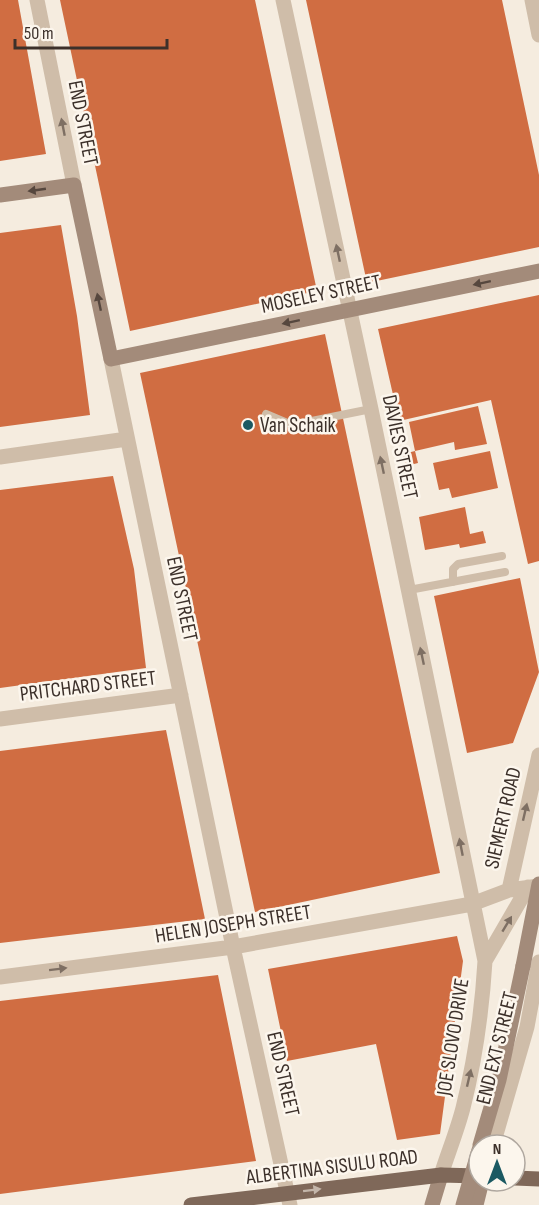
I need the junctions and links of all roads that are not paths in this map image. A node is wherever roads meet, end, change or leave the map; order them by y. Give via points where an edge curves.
1 (37, 0) edge
2 (283, 0) edge
3 (532, 0) edge
4 (539, 35) edge
5 (74, 185) junction
6 (0, 195) edge
7 (539, 271) edge
8 (350, 310) junction
9 (111, 359) junction
10 (370, 408) junction
11 (266, 414) dead end
12 (127, 439) junction
13 (0, 457) edge
14 (502, 556) dead end
15 (505, 572) dead end
16 (453, 582) junction
17 (408, 590) junction
18 (181, 695) junction
19 (0, 719) edge
20 (539, 755) edge
21 (535, 886) edge
22 (509, 890) junction
23 (472, 904) junction
24 (539, 925) edge
25 (233, 947) junction
26 (485, 961) junction
27 (539, 962) edge
28 (0, 977) edge
29 (484, 1133) edge
30 (496, 1133) edge
31 (441, 1175) junction
32 (467, 1176) edge
33 (289, 1199) edge
34 (191, 1205) edge
35 (432, 1205) edge

5 -> 1 street, END STREET
8 -> 2 street, DAVIES STREET
3 - 4 street
5 -> 6 street
9 -> 5 street, END STREET
7 -> 8 street, MOSELEY STREET
8 -> 9 street, MOSELEY STREET
8 - 10 street, DAVIES STREET
9 - 12 street, END STREET
10 - 11 lane via 292,425
17 -> 10 street, DAVIES STREET
12 - 13 street
12 - 18 street, END STREET
14 - 16 lane via 458,564 453,569
15 - 16 lane
16 - 17 lane
23 -> 17 street, DAVIES STREET
18 - 19 street, PRITCHARD STREET
18 - 25 street, END STREET
22 -> 20 street, SIEMERT ROAD
21 - 22 street, SIEMERT ROAD
21 - 24 street
26 -> 21 street
21 - 29 street, bridge via 510,1033
22 - 23 street, SIEMERT ROAD
23 - 25 street, HELEN JOSEPH STREET
23 - 26 street, JOE SLOVO DRIVE
28 -> 25 street, HELEN JOSEPH STREET
25 - 33 street, END STREET
31 -> 26 street, JOE SLOVO DRIVE via 473,1061
27 - 30 street, END EXT STREET via 527,1027
31 - 32 main road, ALBERTINA SISULU ROAD
33 -> 31 main road, ALBERTINA SISULU ROAD
31 - 35 street
33 - 34 main road, ALBERTINA SISULU ROAD

